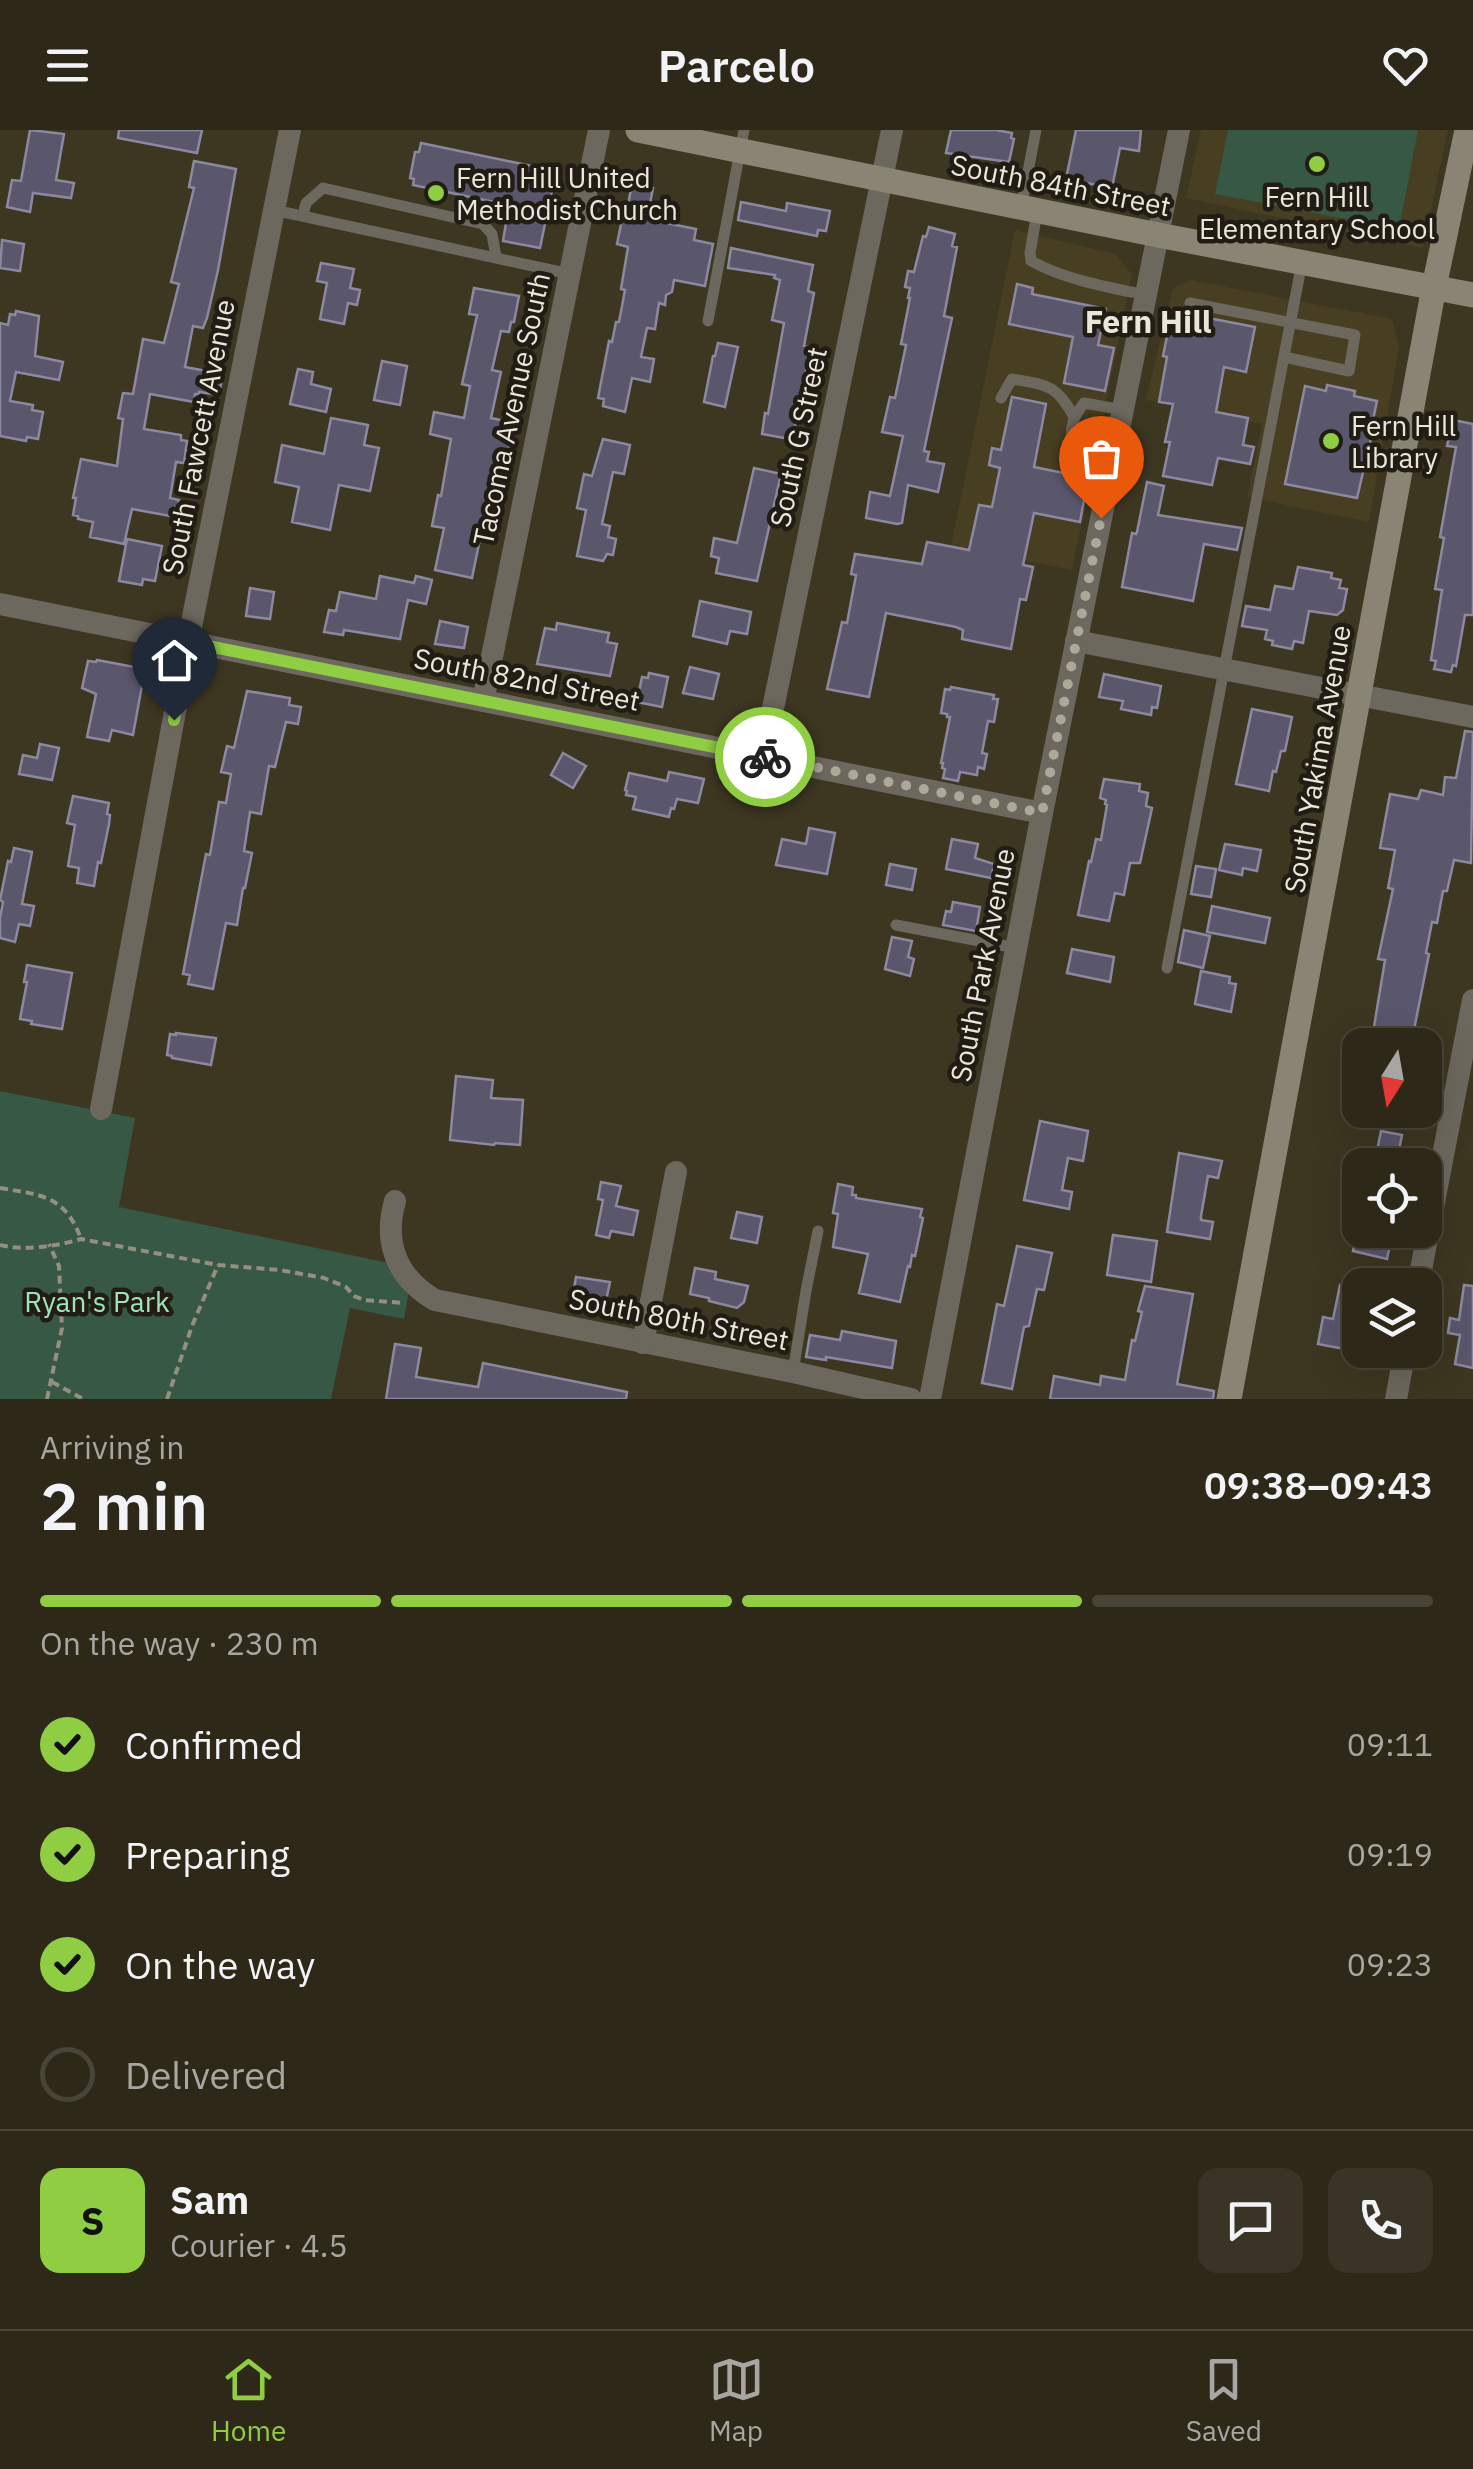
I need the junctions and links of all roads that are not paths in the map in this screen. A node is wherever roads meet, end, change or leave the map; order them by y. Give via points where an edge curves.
1 (290, 130) edge
2 (599, 130) edge
3 (638, 130) edge
4 (892, 130) edge
5 (1036, 130) edge
6 (1179, 130) edge
7 (1467, 130) edge
8 (742, 140) edge
9 (882, 179) junction
10 (1029, 209) junction
11 (274, 210) junction
12 (304, 214) junction
13 (1158, 236) junction
14 (496, 257) junction
15 (1302, 262) junction
16 (570, 274) junction
17 (1434, 287) junction
18 (1146, 295) junction
19 (1473, 295) edge
20 (1190, 303) dead end
21 (708, 321) dead end
22 (1290, 321) junction
23 (1284, 357) junction
24 (1002, 398) dead end
25 (1123, 410) junction
26 (1074, 417) junction
27 (1114, 454) junction
28 (0, 604) edge
29 (1076, 641) junction
30 (188, 642) junction
31 (1225, 669) junction
32 (1359, 695) junction
33 (482, 701) junction
34 (1473, 717) edge
35 (762, 757) junction
36 (1042, 813) junction
37 (896, 924) dead end
38 (1016, 948) junction
39 (1167, 968) dead end
40 (1473, 1000) edge
41 (100, 1109) dead end
42 (676, 1172) dead end
43 (395, 1200) dead end
44 (818, 1231) dead end
45 (1421, 1268) edge
46 (643, 1343) junction
47 (1402, 1368) edge
48 (793, 1372) junction
49 (911, 1399) edge
50 (930, 1399) edge
51 (1229, 1399) edge
52 (1396, 1399) edge

1 - 11 street, South Fawcett Avenue
2 - 16 street, Tacoma Avenue South
3 - 8 main road, South 84th Street
4 - 9 street, South G Street
5 - 10 lane
6 - 13 street, South Park Avenue
7 - 17 main road, South Yakima Avenue
8 - 9 main road, South 84th Street
8 - 21 lane
9 - 10 main road, South 84th Street
9 - 35 street, South G Street
10 - 13 main road, South 84th Street
10 - 18 lane via 1031,261
11 - 12 lane
11 - 30 street, South Fawcett Avenue
12 - 14 lane
12 - 14 lane via 322,188 482,224 492,234
13 - 15 main road, South 84th Street
13 - 18 street, South Park Avenue
14 - 16 lane
15 - 17 main road, South 84th Street
15 - 22 lane
16 - 33 street, Tacoma Avenue South
17 - 19 main road, South 84th Street
17 - 32 main road, South Yakima Avenue
18 - 25 street, South Park Avenue
20 - 22 lane
22 - 23 lane
22 - 23 lane via 1355,335 1349,370
23 - 31 lane
24 - 26 lane via 1012,379 1043,384 1063,396
25 - 26 lane via 1084,403
25 - 27 street, South Park Avenue
26 - 27 lane via 1074,443
27 - 29 street, South Park Avenue
28 - 30 street, South 82nd Street
29 - 31 street
29 - 36 street, South Park Avenue
30 - 33 street, South 82nd Street
30 - 41 street, South Fawcett Avenue
31 - 32 street
31 - 39 lane
32 - 34 street
32 - 51 main road, South Yakima Avenue
33 - 35 street, South 82nd Street
35 - 36 street, South 82nd Street
36 - 38 street, South Park Avenue
37 - 38 lane
38 - 50 street, South Park Avenue
40 - 45 street
42 - 46 street
43 - 46 street, South 80th Street via 389,1232 397,1262 435,1300
44 - 48 lane
46 - 48 street, South 80th Street
47 - 52 street
48 - 49 street, South 80th Street

